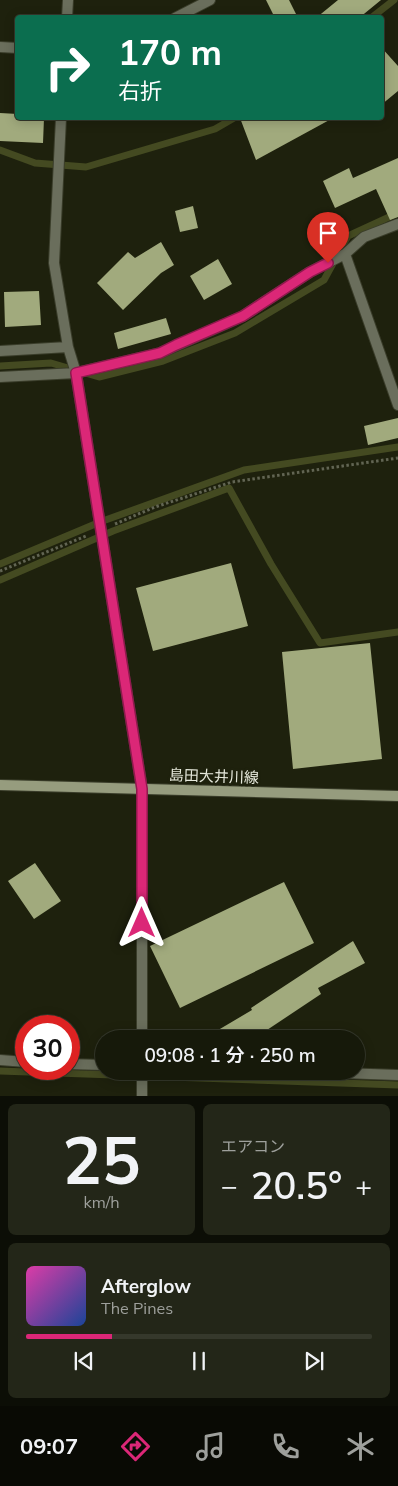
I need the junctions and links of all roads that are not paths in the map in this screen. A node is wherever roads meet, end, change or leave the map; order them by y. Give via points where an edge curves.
1 (68, 0) edge
2 (210, 0) edge
3 (67, 15) edge
4 (182, 15) edge
5 (0, 47) edge
6 (15, 48) edge
7 (61, 120) edge
8 (398, 224) edge
9 (345, 254) junction
10 (68, 347) junction
11 (0, 351) edge
12 (76, 373) junction
13 (0, 378) edge
14 (398, 405) edge
15 (0, 785) edge
16 (142, 789) junction
17 (398, 796) edge
18 (142, 1030) edge
19 (0, 1060) edge
20 (15, 1061) edge
21 (80, 1064) edge
22 (95, 1065) edge
23 (365, 1074) edge
24 (398, 1075) edge
25 (142, 1080) edge
26 (142, 1096) edge

1 - 3 street
2 - 4 street
5 - 6 street
7 - 10 street via 54,263
8 - 9 street via 364,237
9 - 12 street via 310,272 243,316 160,353
9 - 14 street
10 - 11 street
10 - 12 street
12 - 13 street
12 - 16 street
15 - 16 main road, 島田大井川線
16 - 17 main road, 島田大井川線
16 - 18 street
19 - 20 street
21 - 22 street
23 - 24 street
25 - 26 street

